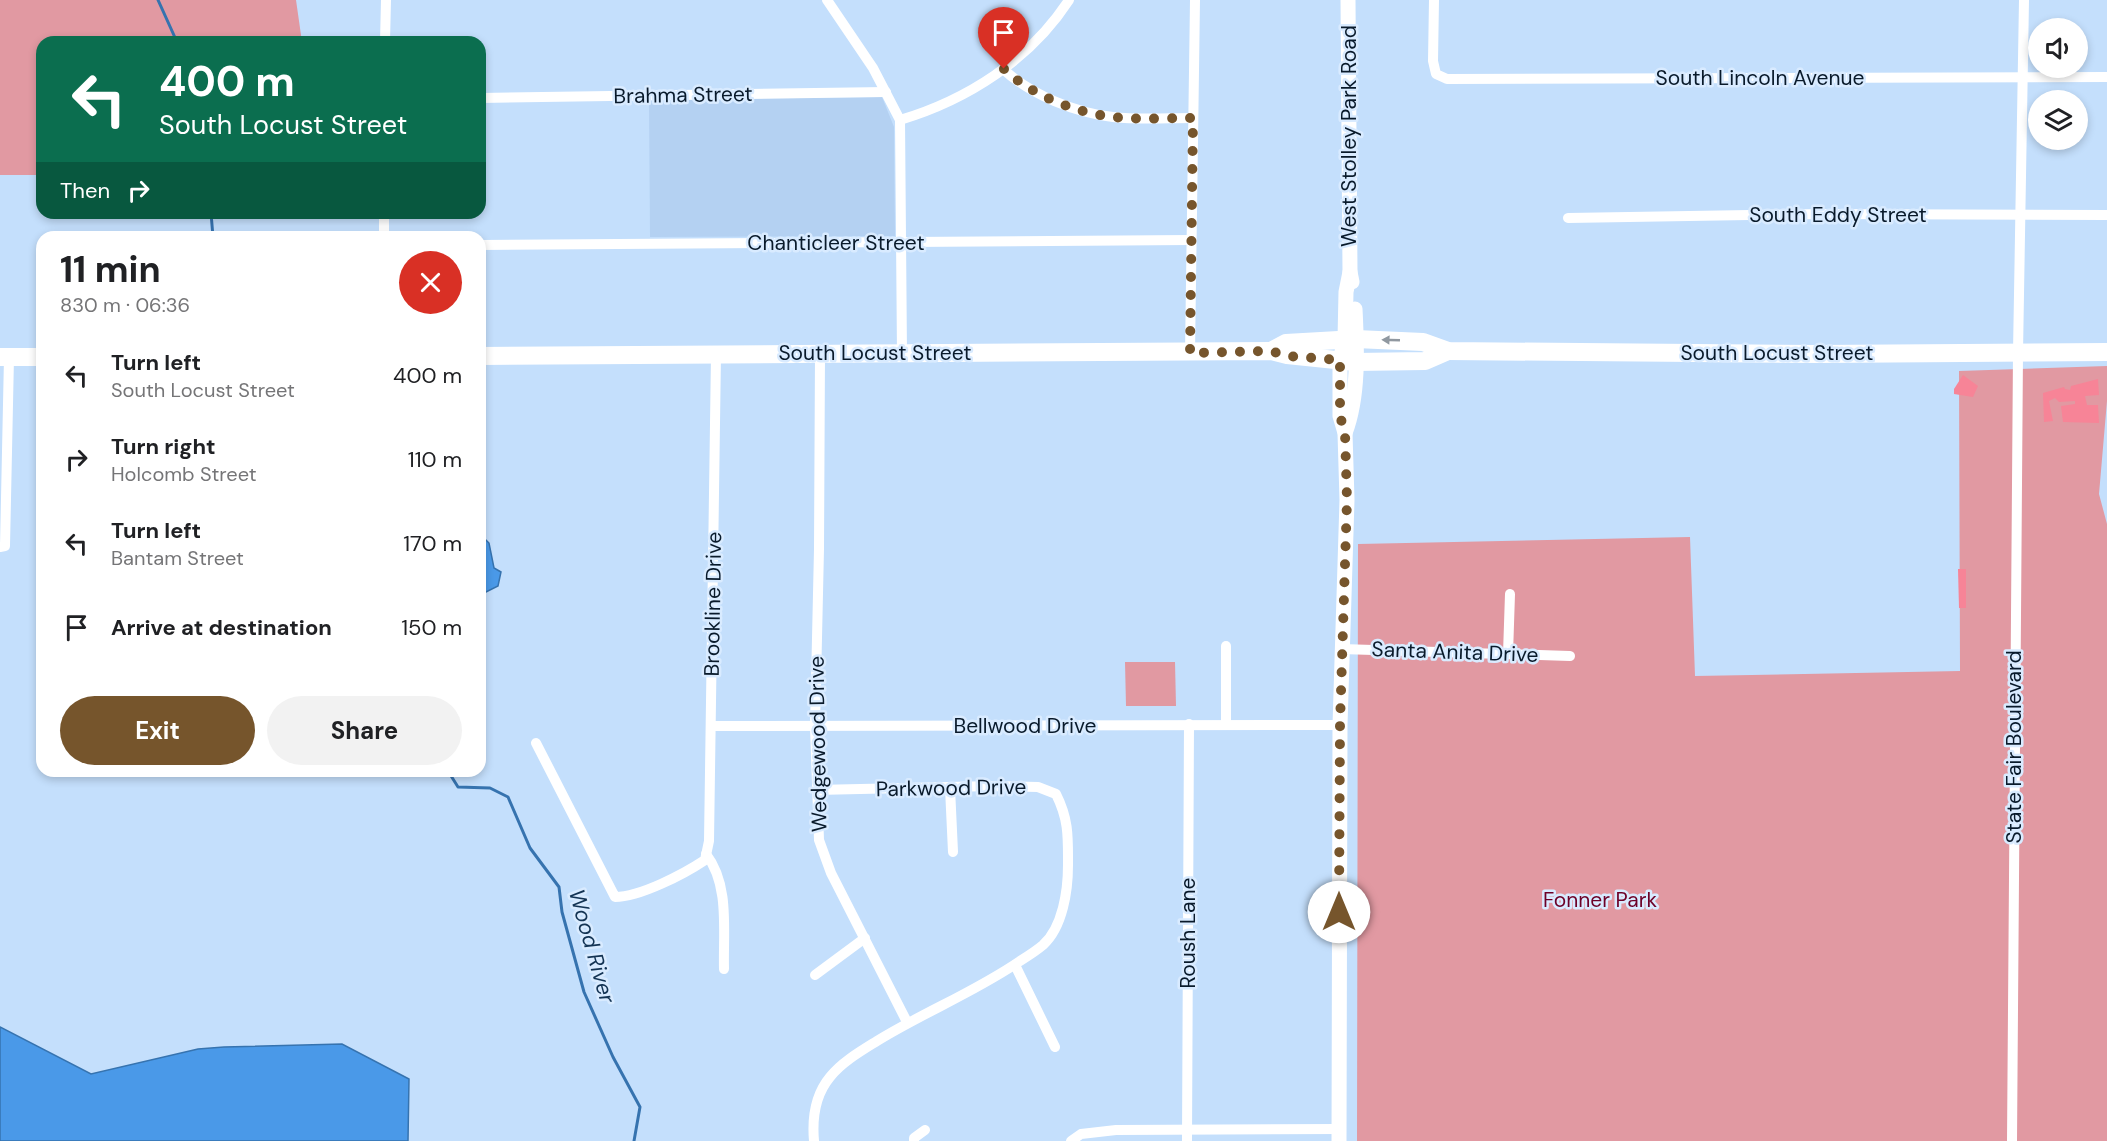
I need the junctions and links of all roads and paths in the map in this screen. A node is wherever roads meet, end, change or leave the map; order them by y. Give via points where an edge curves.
1 (386, 0) edge
2 (827, 0) edge
3 (1069, 0) edge
4 (1195, 0) edge
5 (1348, 0) edge
6 (1434, 0) edge
7 (2024, 0) edge
8 (385, 36) edge
9 (1004, 69) junction
10 (2022, 76) junction
11 (2107, 77) edge
12 (886, 93) junction
13 (486, 98) edge
14 (1193, 118) junction
15 (900, 120) junction
16 (2020, 215) junction
17 (2107, 215) edge
18 (1568, 218) dead end
19 (1191, 240) junction
20 (901, 242) junction
21 (486, 244) edge
22 (1351, 339) junction
23 (1271, 351) junction
24 (1448, 351) junction
25 (2107, 352) edge
26 (1190, 353) junction
27 (2018, 353) junction
28 (716, 354) junction
29 (820, 354) junction
30 (902, 354) junction
31 (486, 356) edge
32 (5, 357) edge
33 (36, 357) edge
34 (1348, 361) junction
35 (0, 547) edge
36 (1510, 594) dead end
37 (1226, 646) dead end
38 (1341, 649) junction
39 (1508, 654) junction
40 (1570, 656) dead end
41 (1189, 724) junction
42 (1226, 724) junction
43 (1340, 724) junction
44 (711, 726) junction
45 (814, 727) junction
46 (536, 743) dead end
47 (950, 788) junction
48 (816, 790) junction
49 (952, 852) dead end
50 (706, 854) junction
51 (865, 938) junction
52 (1015, 965) junction
53 (724, 969) dead end
54 (815, 975) dead end
55 (908, 1022) junction
56 (1055, 1047) dead end
57 (1187, 1129) junction
58 (925, 1130) dead end
59 (1339, 1135) edge
60 (814, 1141) edge
61 (914, 1141) edge
62 (1071, 1141) edge
63 (1187, 1141) edge
64 (2012, 1141) edge

1 - 8 street
2 - 12 street
3 - 9 street via 1036,42
4 - 14 street
5 - 22 street, West Stolley Park Road via 1350,272 1355,292
6 - 10 street, South Lincoln Avenue via 1436,74 1447,79
7 - 10 street, State Fair Boulevard
9 - 14 street via 1038,93 1076,109 1113,117
9 - 15 street via 991,80 933,110
10 - 11 street, South Lincoln Avenue
10 - 16 street, State Fair Boulevard
12 - 13 street, Brahma Street
12 - 15 street
14 - 19 street
15 - 20 street
16 - 17 street, South Eddy Street
16 - 18 street, South Eddy Street
16 - 27 street, State Fair Boulevard
19 - 20 street, Chanticleer Street
19 - 26 street
20 - 21 street, Chanticleer Street
20 - 30 street
22 - 23 main road, South Locust Street via 1286,343
24 -> 22 main road, South Locust Street via 1423,342
22 - 34 street, West Stolley Park Road
23 - 26 main road, South Locust Street
23 - 34 main road, South Locust Street
24 - 27 main road, South Locust Street
24 - 34 main road, South Locust Street via 1425,361
25 - 27 main road, South Locust Street
26 - 30 main road, South Locust Street
27 - 64 street, State Fair Boulevard
28 - 29 main road, South Locust Street
28 - 31 main road, South Locust Street
28 - 44 street, Brookline Drive
29 - 30 main road, South Locust Street
29 - 45 street, Wedgewood Drive
32 - 33 main road
32 - 35 street via 5,546
34 - 38 street, West Stolley Park Road via 1340,416 1345,433 1347,500
36 - 39 street
37 - 42 street
38 - 39 street, Santa Anita Drive
38 - 43 street, West Stolley Park Road
39 - 40 street, Santa Anita Drive
41 - 42 street, Bellwood Drive
41 - 45 street, Bellwood Drive
41 - 57 street, Roush Lane
42 - 43 street, Bellwood Drive
43 - 59 street, West Stolley Park Road
44 - 45 street, Bellwood Drive
44 - 50 street, Brookline Drive
45 - 48 street, Wedgewood Drive
46 - 50 street via 615,897 626,897 686,872 705,860
47 - 48 street, Parkwood Drive
47 - 49 street
47 - 52 street, Parkwood Drive via 1038,787 1056,794 1066,812 1068,883 1060,918 1044,945
48 - 51 street, Wedgewood Drive via 819,840 831,873
50 - 53 street via 720,880
51 - 54 street
51 - 55 street, Wedgewood Drive
52 - 55 street, Parkwood Drive
52 - 56 street
55 - 60 street via 855,1054 830,1077 817,1099 812,1124
57 - 59 street
57 - 62 street via 1116,1130 1081,1134
57 - 63 street, Roush Lane
58 - 61 street

